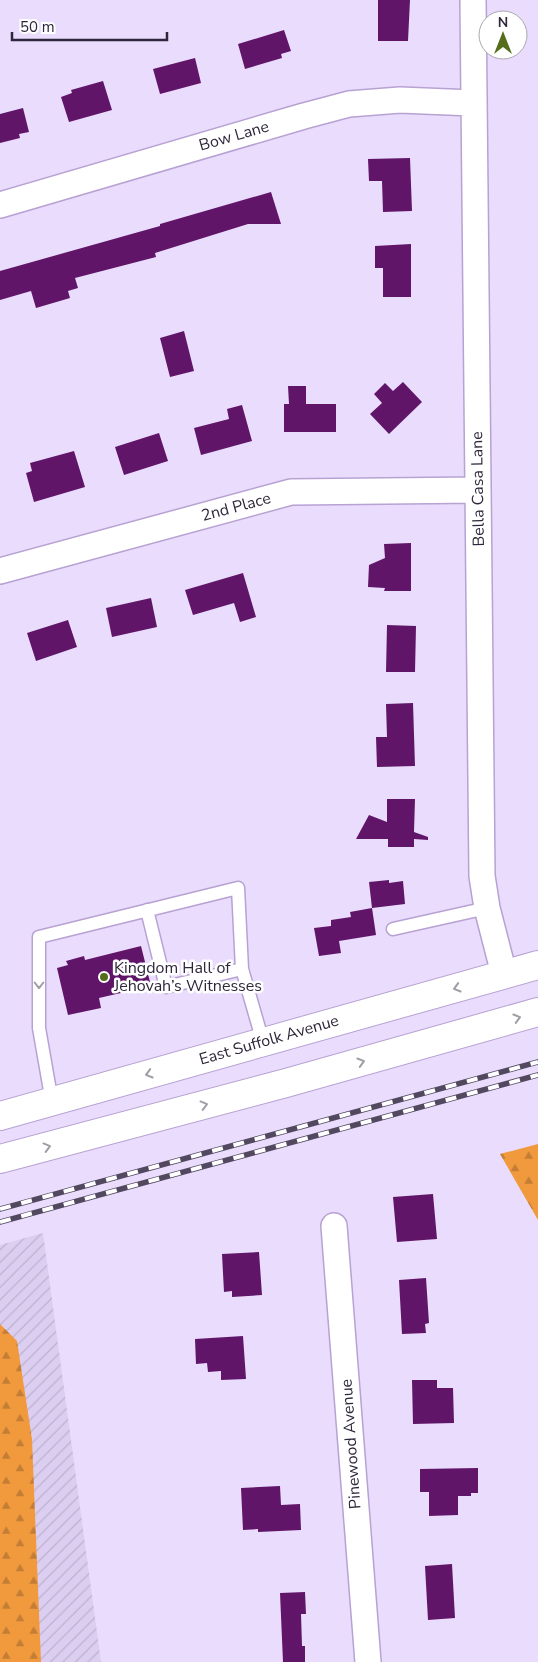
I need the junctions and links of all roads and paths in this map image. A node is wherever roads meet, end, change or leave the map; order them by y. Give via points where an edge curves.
1 (472, 0) edge
2 (473, 103) junction
3 (0, 205) edge
4 (478, 490) junction
5 (0, 571) edge
6 (486, 908) junction
7 (146, 910) junction
8 (393, 930) dead end
9 (538, 965) edge
10 (242, 969) junction
11 (504, 974) junction
12 (538, 1012) edge
13 (263, 1042) junction
14 (52, 1102) junction
15 (0, 1116) edge
16 (0, 1160) edge
17 (334, 1226) dead end
18 (368, 1662) edge

1 - 2 street, Bella Casa Lane
2 - 3 street, Bow Lane via 400,100 349,104
2 - 4 street, Bella Casa Lane
4 - 5 street, 2nd Place via 292,492
4 - 6 street, Bella Casa Lane via 482,876
6 - 8 lane
6 - 11 street, Bella Casa Lane
7 - 10 lane via 166,987
7 - 10 lane via 238,888
7 -> 14 lane via 39,937 39,1028
9 - 11 main road, East Suffolk Avenue
10 - 13 lane
11 -> 13 main road, East Suffolk Avenue
16 -> 12 main road
13 -> 14 main road, East Suffolk Avenue
14 - 15 main road, East Suffolk Avenue
17 - 18 street, Pinewood Avenue

